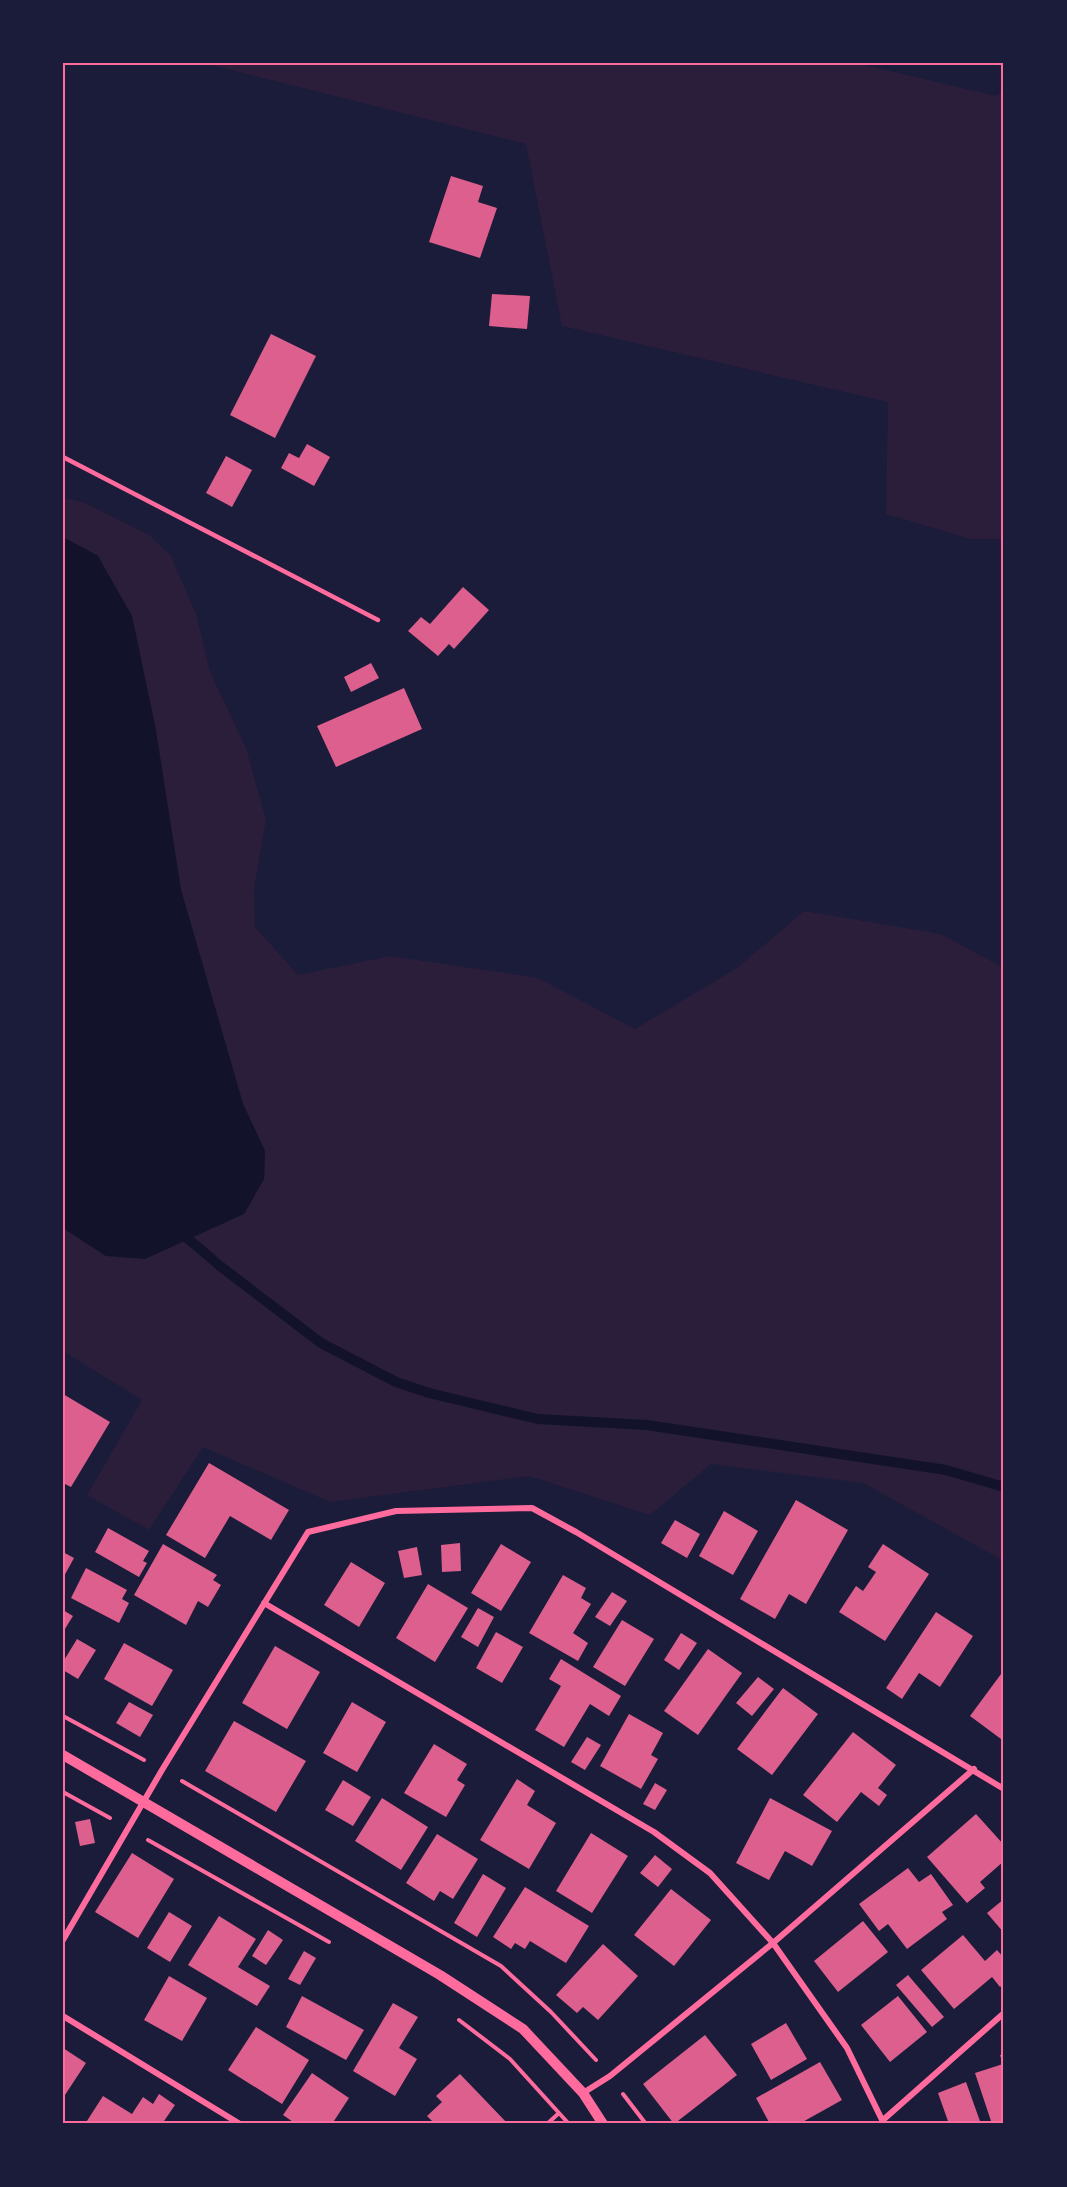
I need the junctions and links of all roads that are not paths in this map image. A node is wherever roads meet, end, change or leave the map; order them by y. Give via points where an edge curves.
1 (63, 457) edge
2 (378, 620) dead end
3 (264, 1603) junction
4 (63, 1755) edge
5 (974, 1769) junction
6 (1004, 1789) edge
7 (143, 1801) junction
8 (63, 1940) edge
9 (773, 1942) junction
10 (1004, 2013) edge
11 (63, 2016) edge
12 (583, 2093) junction
13 (884, 2122) edge
14 (240, 2124) edge
15 (603, 2124) edge

1 - 2 lane
3 - 5 street via 308,1532 396,1511 532,1508
3 - 7 street
3 - 9 street via 654,1832 710,1873
4 - 7 street
5 - 6 street
5 - 9 street
7 - 8 street
7 - 12 street via 505,2017 523,2029
9 - 12 street via 610,2076
9 - 13 street via 847,2048
10 - 13 street
11 - 14 street
12 - 15 street

